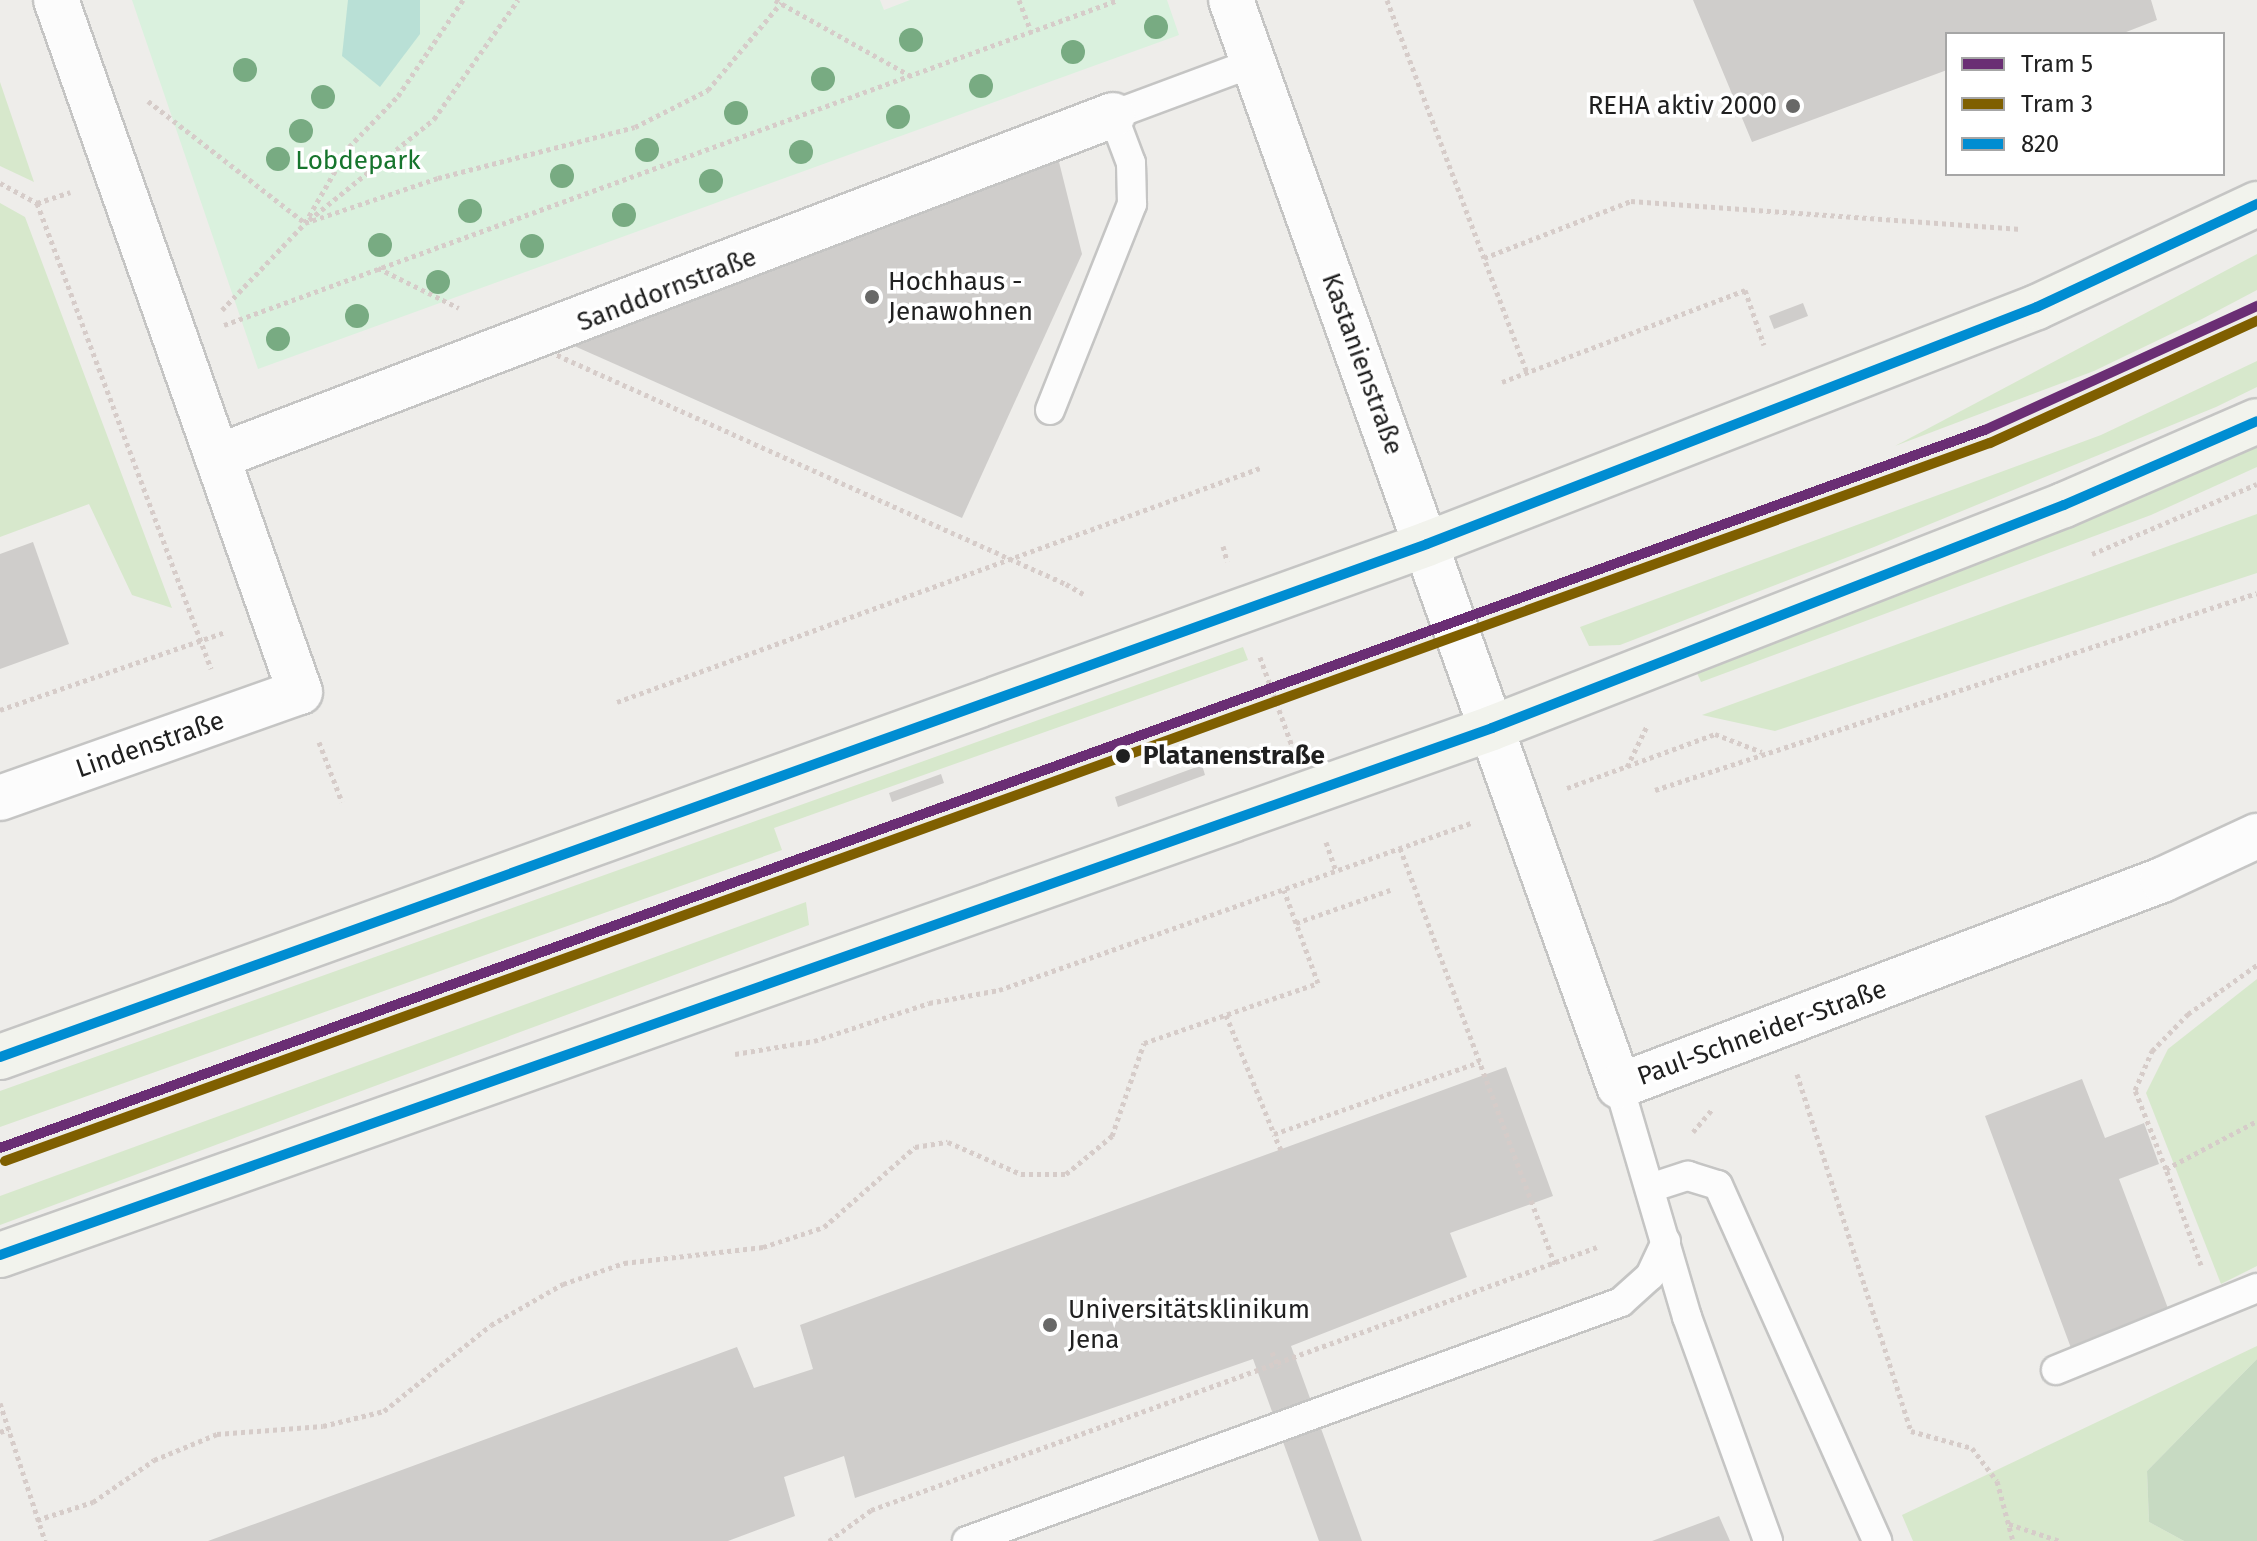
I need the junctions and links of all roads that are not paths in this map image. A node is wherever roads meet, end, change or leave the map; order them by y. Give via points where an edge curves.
1 (56, 0) edge
2 (1231, 0) edge
3 (1253, 63) junction
4 (1113, 115) junction
5 (2257, 204) edge
6 (1050, 410) dead end
7 (2257, 421) edge
8 (217, 457) junction
9 (1427, 544) junction
10 (1492, 728) junction
11 (0, 798) edge
12 (2257, 836) edge
13 (0, 1057) edge
14 (1619, 1086) junction
15 (1650, 1188) junction
16 (1666, 1242) junction
17 (0, 1255) edge
18 (2257, 1288) edge
19 (2056, 1370) dead end
20 (967, 1541) edge
21 (1768, 1541) edge
22 (1877, 1541) edge

1 - 8 street via 188,337
2 - 3 street, Kastanienstraße
3 - 4 lane
3 - 9 street, Kastanienstraße
4 - 6 lane via 1131,163 1132,204
4 - 8 street, Sanddornstraße via 543,349
5 - 9 main road via 2037,307
7 - 10 main road via 2064,505
8 - 11 street, Lindenstraße via 300,692
9 - 10 street, Kastanienstraße
9 - 13 main road
10 - 14 street, Paul-Schneider-Straße
10 - 17 main road
12 - 14 street, Paul-Schneider-Straße via 2162,880
14 - 15 lane
15 - 16 lane
15 - 22 lane via 1688,1176 1718,1185
16 - 20 lane via 1650,1276 1621,1302
16 - 21 lane
18 - 19 lane

